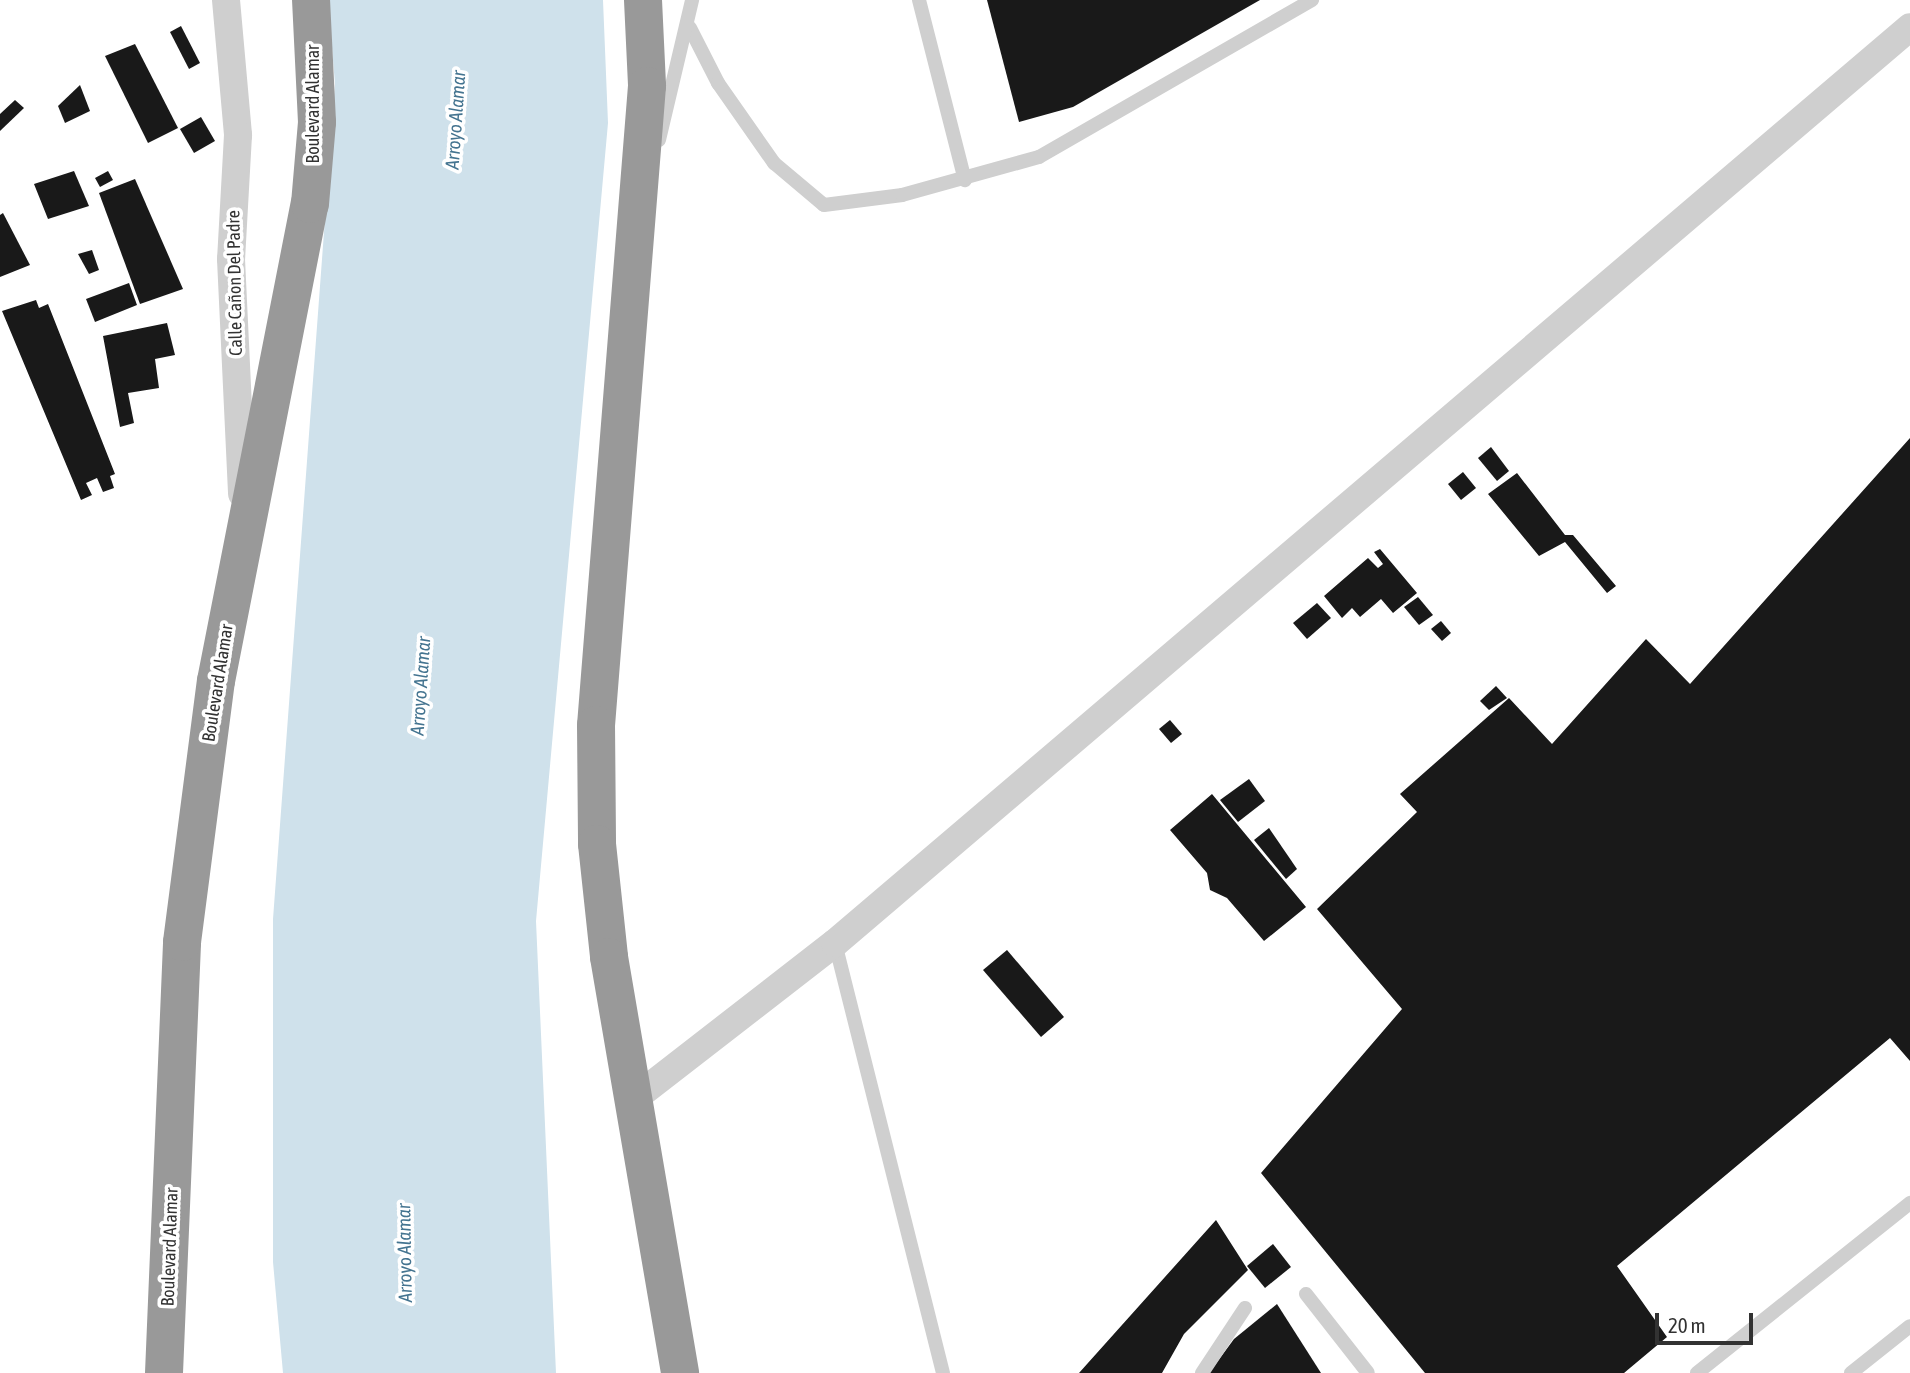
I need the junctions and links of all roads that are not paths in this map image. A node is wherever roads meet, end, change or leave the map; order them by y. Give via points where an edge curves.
1 (226, 0) edge
2 (311, 0) edge
3 (643, 0) edge
4 (692, 0) edge
5 (919, 0) edge
6 (1312, 0) edge
7 (1910, 27) edge
8 (690, 28) junction
9 (965, 180) junction
10 (637, 215) junction
11 (244, 525) junction
12 (835, 943) junction
13 (635, 1098) junction
14 (1910, 1203) edge
15 (1306, 1294) dead end
16 (1245, 1308) dead end
17 (1910, 1326) edge
18 (164, 1373) edge
19 (680, 1373) edge
20 (943, 1373) edge
21 (1202, 1373) edge
22 (1368, 1373) edge
23 (1697, 1373) edge
24 (1850, 1373) edge

1 - 11 street, Calle Cañon Del Padre via 238,135 231,259
2 - 11 highway, Boulevard Alamar via 317,122 310,204
3 - 10 highway via 647,86
4 - 8 lane
5 - 9 lane
6 - 9 lane via 1039,157
7 - 12 street
8 - 9 lane via 718,83 774,163 824,205
8 - 10 lane
10 - 13 highway via 596,725 597,844 607,944
11 - 18 highway, Boulevard Alamar via 182,942
12 - 13 street
12 - 20 lane
13 - 19 highway
14 - 23 lane
15 - 22 lane
16 - 21 lane
17 - 24 lane

